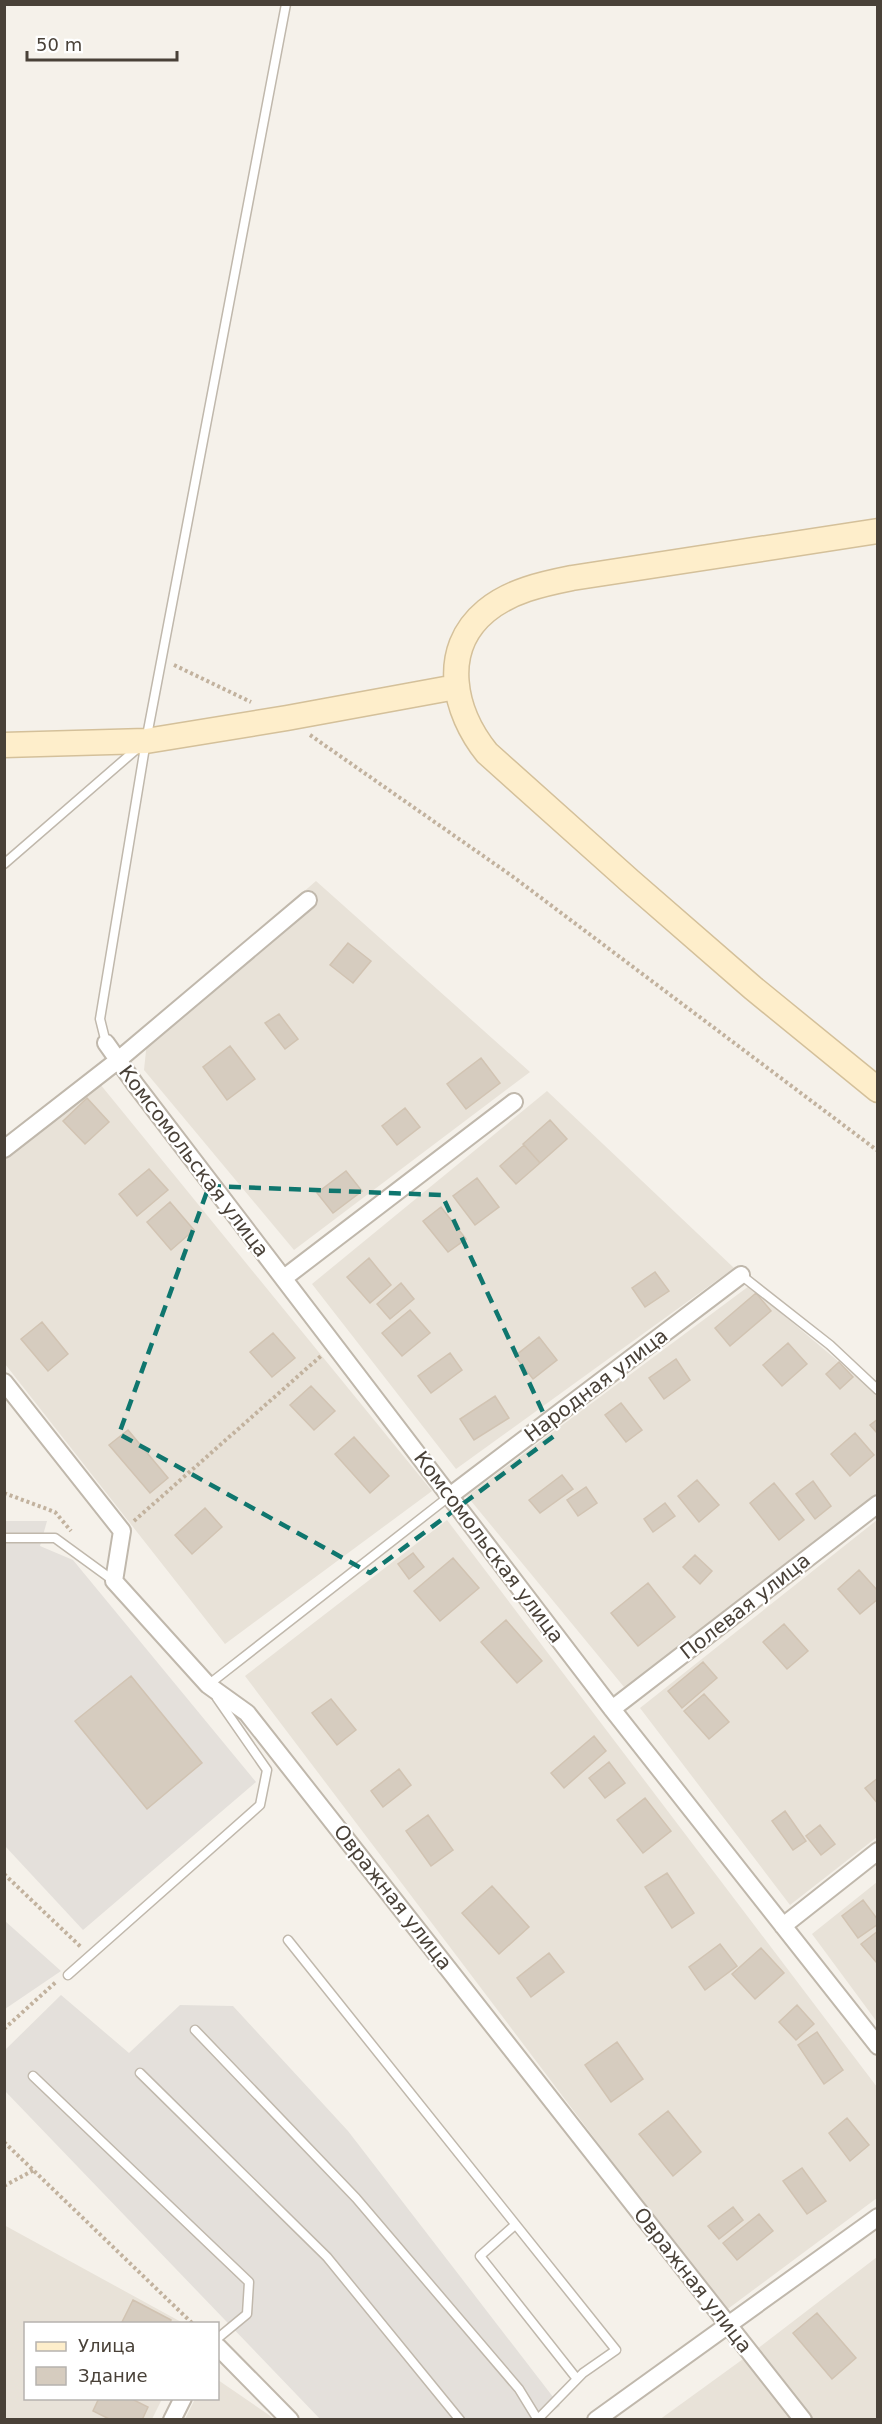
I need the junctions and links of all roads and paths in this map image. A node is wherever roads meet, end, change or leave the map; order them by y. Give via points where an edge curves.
1 (286, 4) edge
2 (878, 531) edge
3 (161, 659) junction
4 (456, 687) junction
5 (255, 704) dead end
6 (287, 718) junction
7 (146, 741) junction
8 (4, 745) edge
9 (4, 864) edge
10 (308, 900) dead end
11 (106, 1043) joint
12 (117, 1061) junction
13 (878, 1090) edge
14 (514, 1102) dead end
15 (4, 1149) edge
16 (878, 1151) edge
17 (741, 1275) joint
18 (284, 1278) junction
19 (335, 1344) junction
20 (4, 1382) edge
21 (878, 1390) edge
22 (450, 1495) junction
23 (878, 1504) edge
24 (122, 1531) junction
25 (4, 1538) edge
26 (114, 1581) junction
27 (208, 1685) junction
28 (612, 1709) junction
29 (878, 1851) edge
30 (4, 1874) edge
31 (783, 1926) junction
32 (288, 1940) dead end
33 (90, 1955) junction
34 (68, 1975) joint
35 (4, 2029) edge
36 (195, 2030) dead end
37 (878, 2046) edge
38 (140, 2073) dead end
39 (33, 2076) dead end
40 (4, 2142) edge
41 (34, 2170) junction
42 (4, 2186) edge
43 (878, 2217) edge
44 (516, 2225) junction
45 (191, 2322) edge
46 (727, 2324) junction
47 (219, 2337) edge
48 (219, 2348) edge
49 (577, 2379) junction
50 (182, 2400) edge
51 (538, 2419) edge
52 (172, 2420) edge
53 (290, 2420) edge
54 (460, 2420) edge
55 (596, 2420) edge
56 (803, 2420) edge

1 - 3 lane
2 - 4 street via 572,578 517,593 487,610 469,630 458,660
3 - 5 path
3 - 7 lane
4 - 6 street
4 - 13 street via 468,726 508,773 753,988
6 - 7 street
6 - 16 path via 512,876
7 - 8 street
7 - 9 lane
7 - 11 lane via 100,1019
10 - 12 street
11 - 12 street, Комсомольская улица
12 - 15 street
12 - 18 street, Комсомольская улица
14 - 18 street
17 - 21 lane via 830,1345
17 - 22 street, Народная улица
18 - 19 street, Комсомольская улица
19 - 22 street, Комсомольская улица
19 - 24 path
20 - 24 street
22 - 27 lane
22 - 28 street, Комсомольская улица
23 - 28 street, Полевая улица
24 - 26 street
25 - 26 lane via 55,1538
26 - 27 street, Овражная улица
27 - 33 lane via 267,1770 261,1805
27 - 46 street, Овражная улица via 247,1713
28 - 31 street, Комсомольская улица
29 - 31 street
30 - 33 path
31 - 37 street, Комсомольская улица
32 - 44 lane
33 - 34 lane
34 - 35 path via 63,1975
36 - 51 lane via 356,2198 519,2389
38 - 54 lane via 327,2257
39 - 47 lane via 249,2282 247,2314
40 - 41 path
41 - 42 path
41 - 45 path
43 - 46 street
44 - 49 lane via 480,2256
44 - 49 lane via 616,2350
46 - 55 street
46 - 56 street, Овражная улица
48 - 53 street
49 - 51 lane
50 - 52 street

